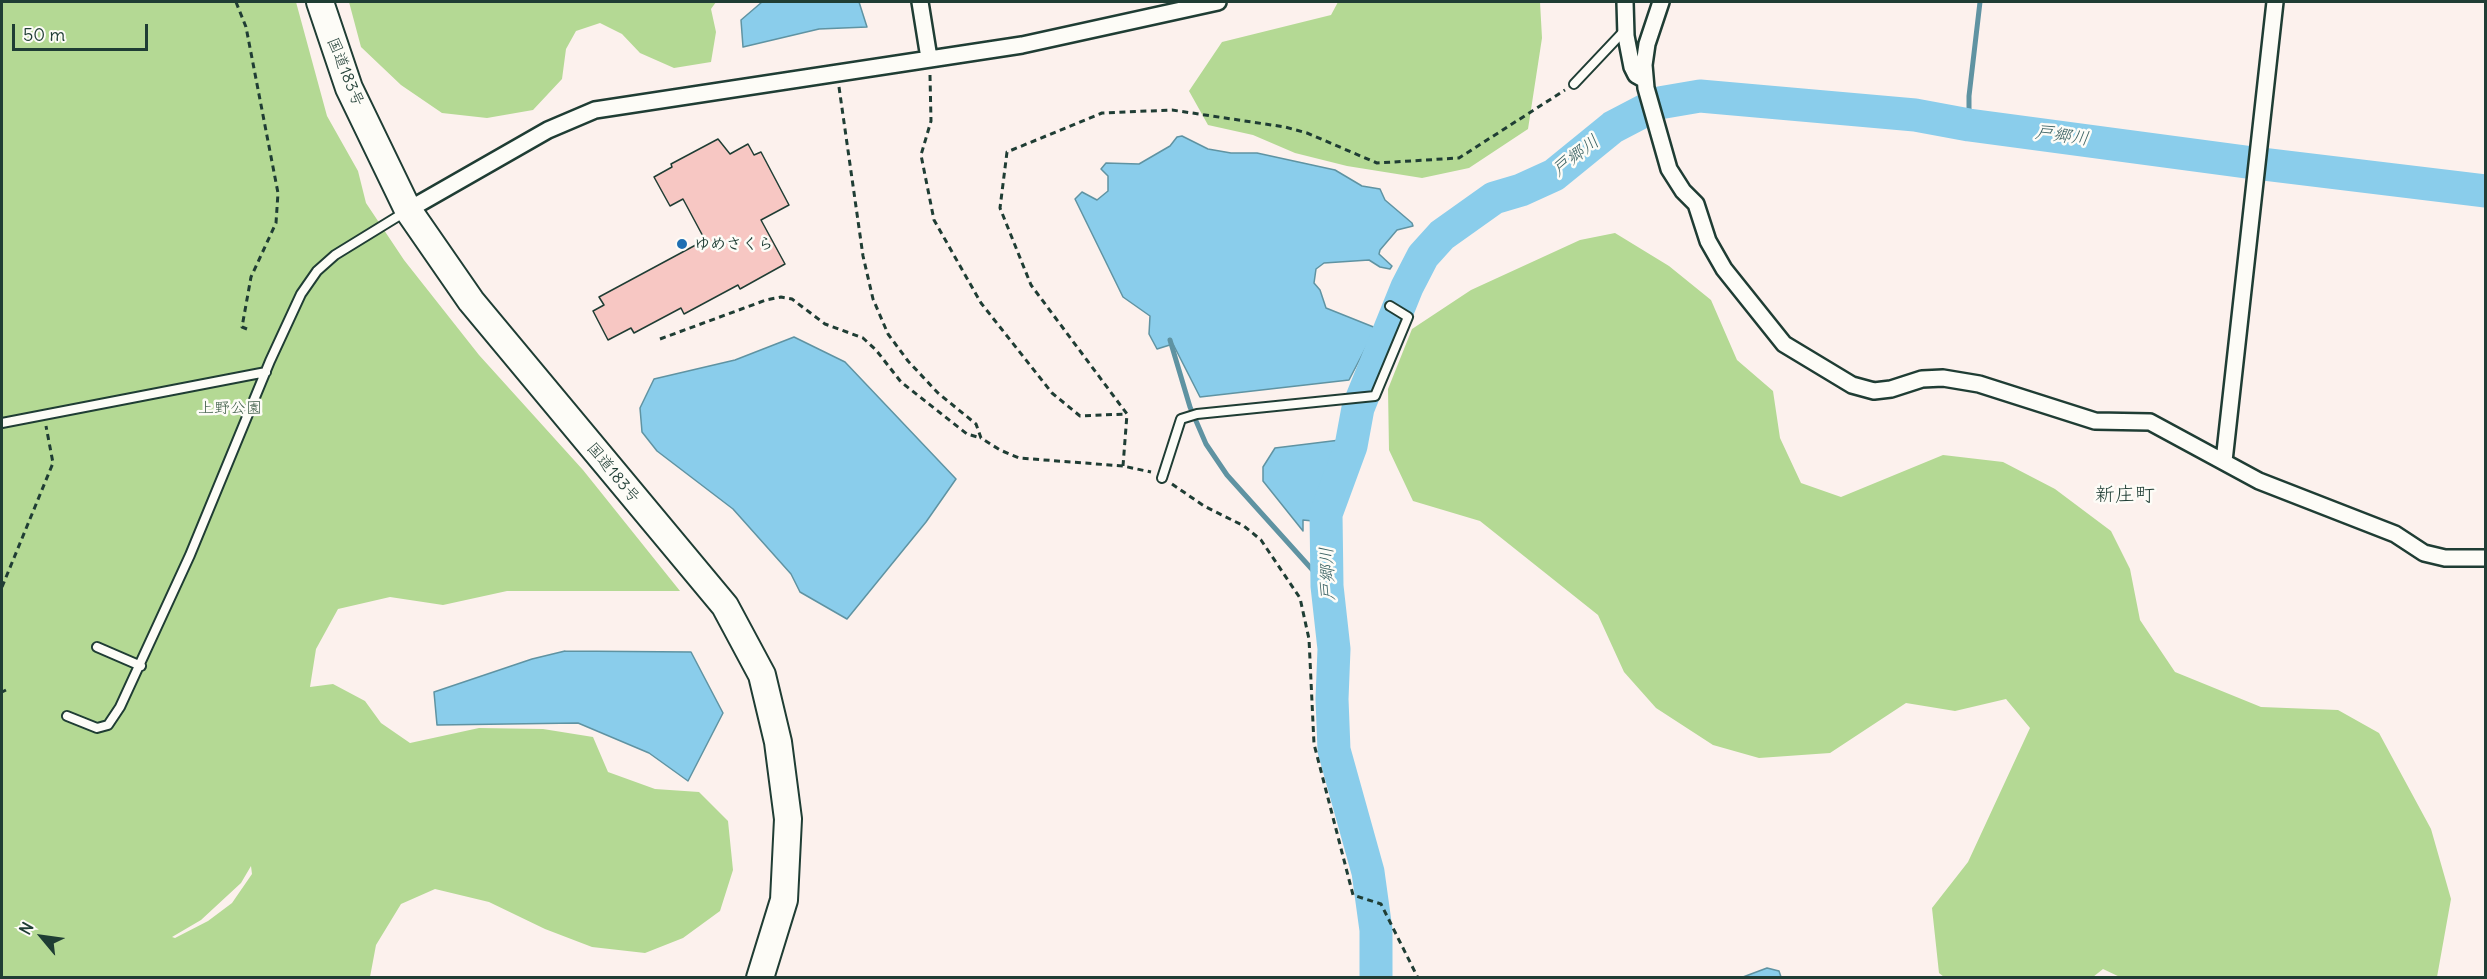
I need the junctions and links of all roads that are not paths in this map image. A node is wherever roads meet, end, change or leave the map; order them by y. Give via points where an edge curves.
1 (320, 2) edge
2 (920, 2) edge
3 (1218, 2) edge
4 (1625, 2) edge
5 (1661, 2) edge
6 (2275, 2) edge
7 (1626, 29) junction
8 (929, 58) junction
9 (1645, 80) junction
10 (1574, 84) road end
11 (408, 210) junction
12 (1390, 306) dead end
13 (266, 372) junction
14 (2, 423) edge
15 (2224, 461) junction
16 (1162, 478) road end
17 (2486, 558) edge
18 (97, 647) dead end
19 (141, 666) junction
20 (67, 716) dead end
21 (760, 978) edge

1 - 11 highway, 国道183号 via 350,88
2 - 8 street
3 - 8 street via 1023,45
4 - 7 street
5 - 9 street via 1647,44
6 - 15 street
7 - 9 street via 1632,67
7 - 10 lane
8 - 11 street via 595,110 548,130
9 - 15 street via 1669,169 1696,204 1708,241 1724,269 1784,344 1852,385 1874,391 1891,390 1923,379 1979,384 2095,421 2150,422
11 - 13 lane via 352,243 317,271 301,294
11 - 21 highway, 国道183号 via 471,301 725,606 762,675 778,742 788,819 784,900
12 - 16 lane via 1408,317 1375,396 1186,417 1181,419 1174,436
13 - 14 lane
13 - 19 lane
15 - 17 street via 2259,481 2395,534 2424,553 2445,558
18 - 19 lane
19 - 20 lane via 108,725 97,728

